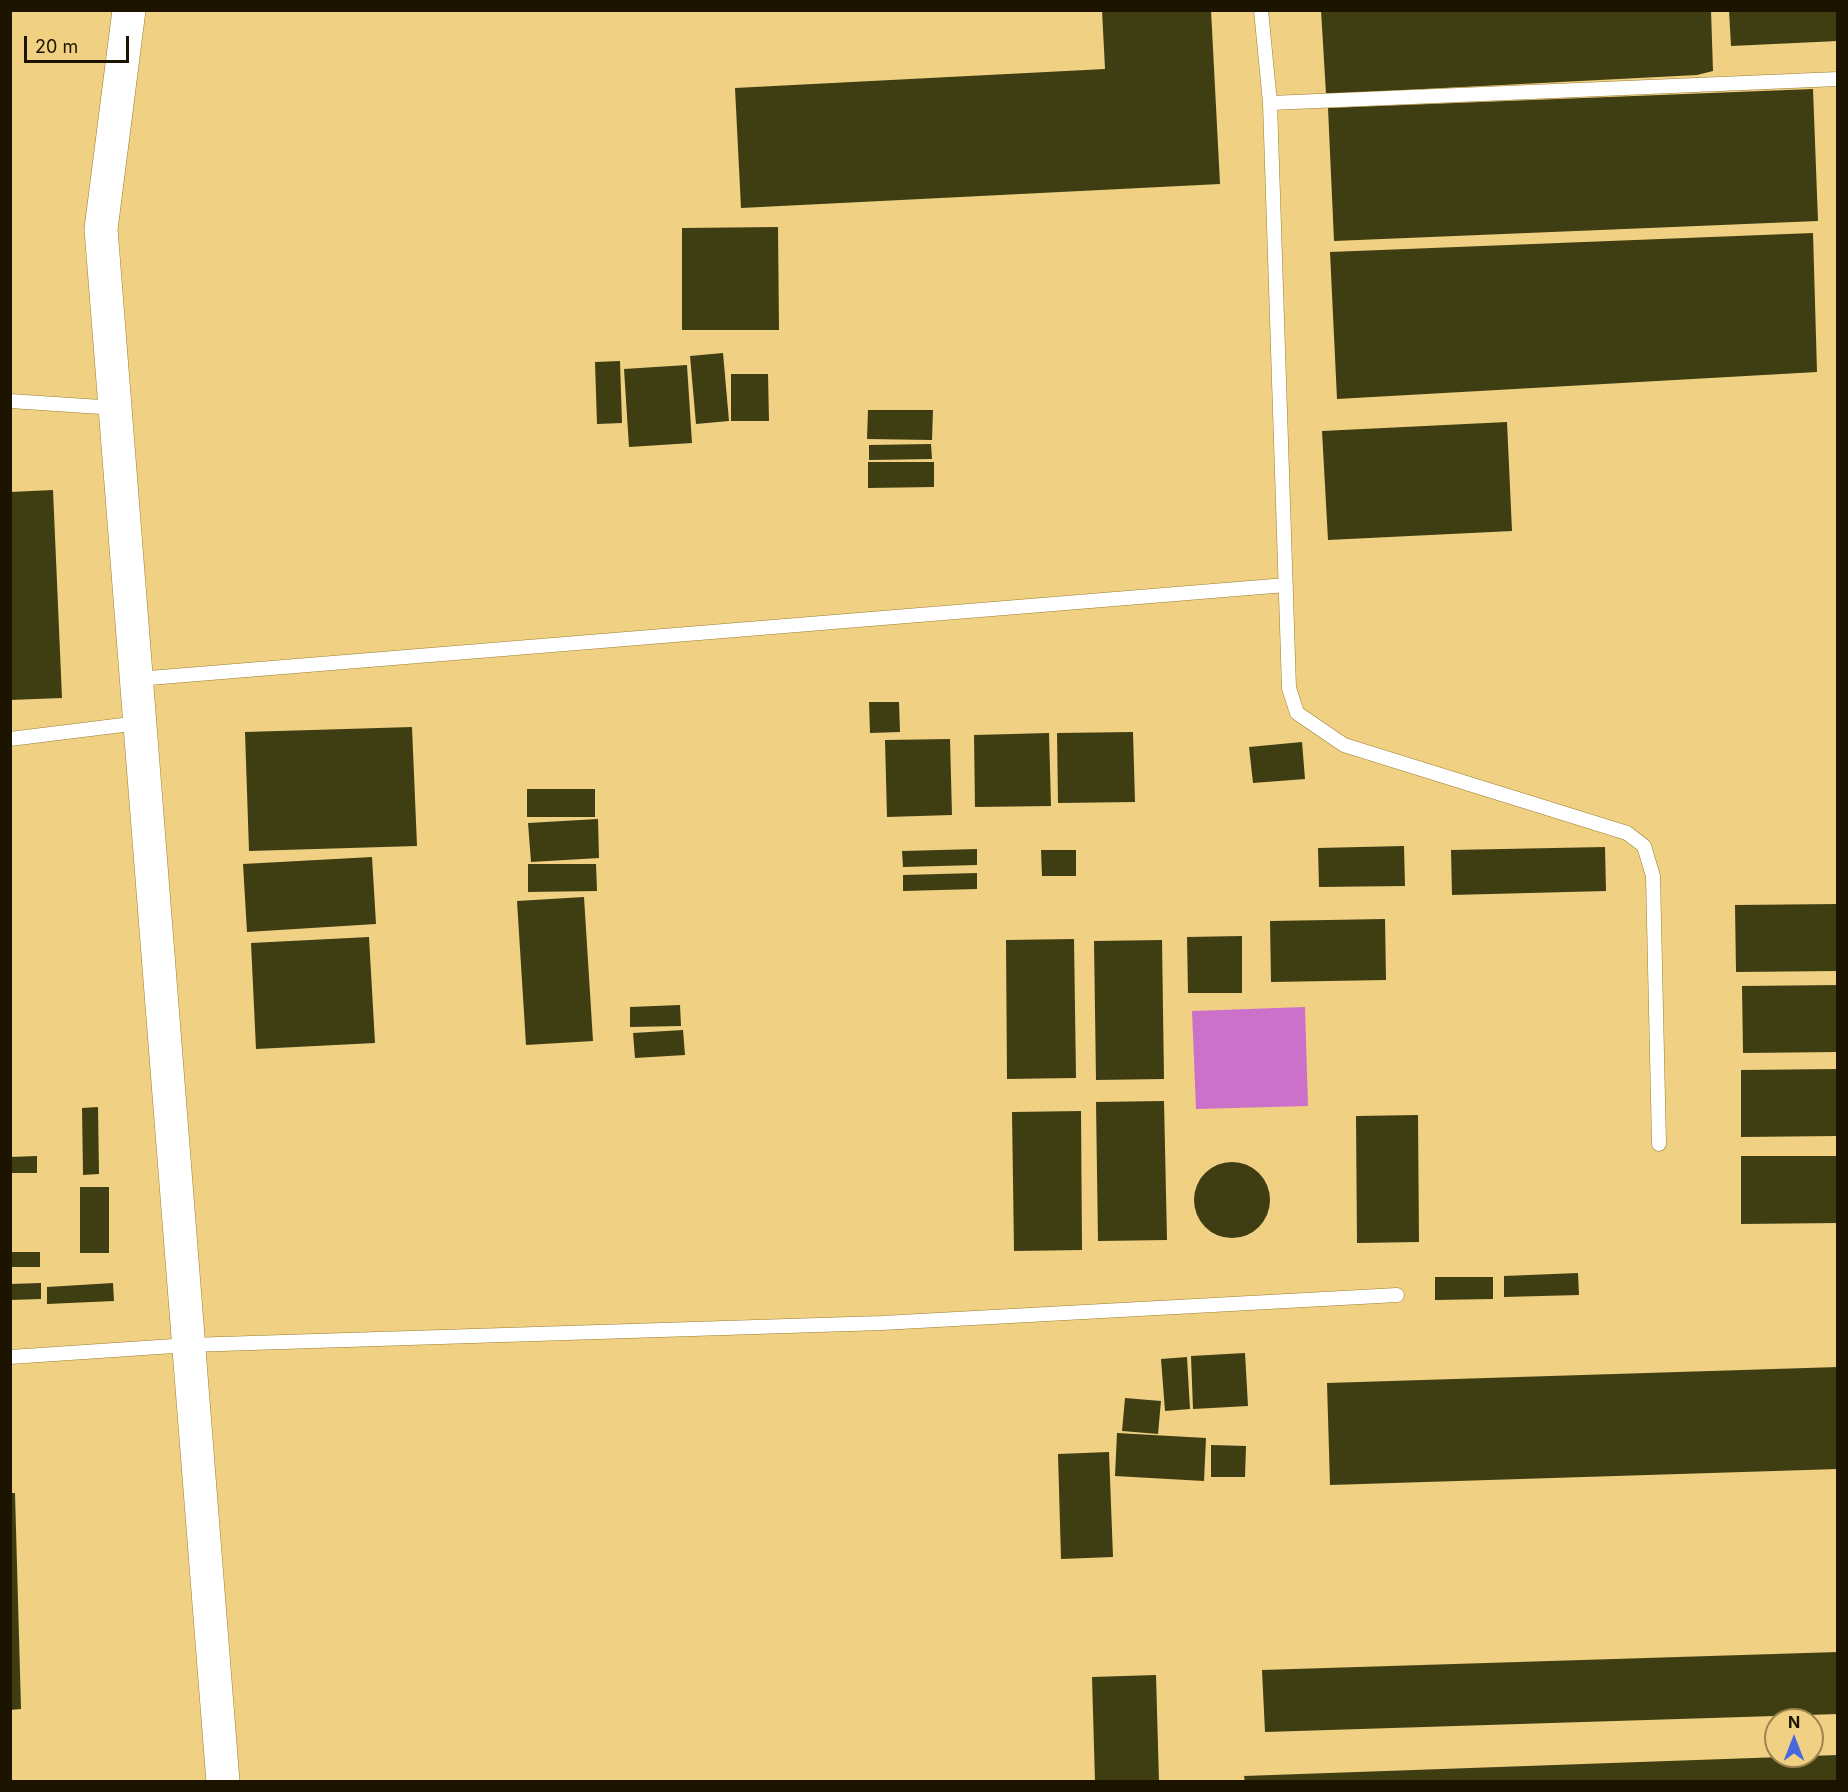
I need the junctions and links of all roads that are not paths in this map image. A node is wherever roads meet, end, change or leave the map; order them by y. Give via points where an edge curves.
1 (129, 10) edge
2 (1261, 10) edge
3 (1838, 79) edge
4 (1270, 103) junction
5 (10, 401) edge
6 (116, 408) junction
7 (1286, 585) junction
8 (137, 680) junction
9 (141, 723) junction
10 (10, 739) edge
11 (1659, 1144) dead end
12 (1397, 1295) dead end
13 (189, 1345) junction
14 (10, 1357) edge
15 (223, 1782) edge

1 - 6 street via 101,229
2 - 4 lane
3 - 4 lane
4 - 7 lane
5 - 6 lane
6 - 8 street
7 - 8 lane
7 - 11 lane via 1289,688 1297,712 1318,729 1344,745 1627,833 1644,846 1653,876
8 - 9 street
9 - 10 lane
9 - 13 street
12 - 13 lane via 882,1323
13 - 14 lane
13 - 15 street

